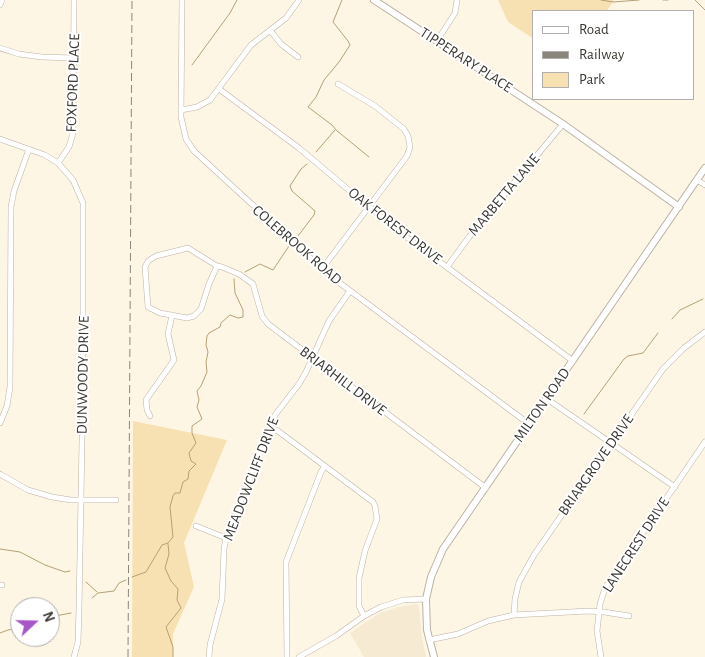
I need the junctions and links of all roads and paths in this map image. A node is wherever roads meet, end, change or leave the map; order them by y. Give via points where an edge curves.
1 (2, 0) edge
2 (74, 0) edge
3 (182, 0) edge
4 (299, 0) edge
5 (374, 0) edge
6 (457, 0) edge
7 (0, 5) edge
8 (270, 30) junction
9 (437, 41) junction
10 (0, 48) edge
11 (298, 57) dead end
12 (74, 58) junction
13 (338, 84) dead end
14 (219, 89) junction
15 (181, 110) junction
16 (563, 124) junction
17 (0, 139) edge
18 (29, 149) junction
19 (58, 163) junction
20 (705, 168) edge
21 (697, 180) junction
22 (705, 185) edge
23 (368, 207) junction
24 (679, 207) junction
25 (217, 266) junction
26 (447, 267) junction
27 (322, 269) junction
28 (350, 291) junction
29 (172, 315) junction
30 (705, 332) edge
31 (312, 358) junction
32 (573, 361) junction
33 (547, 399) junction
34 (150, 416) dead end
35 (0, 423) edge
36 (529, 424) junction
37 (270, 427) junction
38 (705, 442) edge
39 (611, 443) junction
40 (324, 466) junction
41 (0, 474) edge
42 (674, 486) junction
43 (486, 488) junction
44 (80, 500) junction
45 (116, 500) dead end
46 (196, 526) dead end
47 (226, 538) junction
48 (426, 599) junction
49 (599, 611) junction
50 (514, 615) junction
51 (364, 616) junction
52 (629, 616) dead end
53 (429, 640) junction
54 (74, 657) edge
55 (209, 657) edge
56 (287, 657) edge
57 (299, 657) edge
58 (434, 657) edge
59 (601, 657) edge

1 - 7 street
2 - 12 street, FOXFORD PLACE
3 - 15 street, COLEBROOK ROAD
4 - 8 street via 286,18
5 - 9 street, TIPPERARY PLACE
6 - 9 street via 455,13
8 - 11 street via 280,44
8 - 14 street via 251,45
9 - 16 street, TIPPERARY PLACE
10 - 12 street via 19,54
12 - 19 street, FOXFORD PLACE via 73,133 69,147
13 - 23 street via 394,121 406,132 410,143 406,156
14 - 15 street via 205,104
14 - 23 street, OAK FOREST DRIVE via 299,148
15 - 27 street, COLEBROOK ROAD via 184,133 194,151
16 - 24 street, TIPPERARY PLACE
16 - 26 street, MARBETTA LANE
17 - 18 street, DUNWOODY DRIVE
18 - 19 street, DUNWOODY DRIVE
18 - 35 street via 11,207 10,387
19 - 44 street, DUNWOODY DRIVE via 73,180 84,208
20 - 21 street, MILTON ROAD
21 - 22 street
21 - 24 street, MILTON ROAD
23 - 26 street, OAK FOREST DRIVE
23 - 27 street
24 - 32 street, MILTON ROAD
25 - 29 street, BRIARHILL DRIVE via 199,312 187,318
25 - 29 street, BRIARHILL DRIVE via 188,248 148,261 145,267 146,304 152,310
25 - 31 street, BRIARHILL DRIVE via 251,282 262,316 268,324
26 - 32 street, OAK FOREST DRIVE
27 - 28 street, COLEBROOK ROAD
28 - 31 street, MEADOWCLIFF DRIVE via 329,321
28 - 36 street, COLEBROOK ROAD
29 - 34 street via 168,334 174,360 146,400
30 - 39 street, BRIARGROVE DRIVE via 663,369
31 - 37 street, MEADOWCLIFF DRIVE
31 - 43 street, BRIARHILL DRIVE
32 - 33 street, MILTON ROAD
33 - 36 street, MILTON ROAD
33 - 39 street
36 - 43 street, MILTON ROAD
37 - 40 street
37 - 47 street, MEADOWCLIFF DRIVE
38 - 42 street, LANECREST DRIVE
39 - 42 street
39 - 50 street, BRIARGROVE DRIVE via 526,567 516,593
40 - 51 street via 373,502 377,510 360,578 359,606
40 - 56 street via 286,562
41 - 44 street via 34,493
42 - 49 street, LANECREST DRIVE via 606,585
43 - 48 street, MILTON ROAD via 438,558
44 - 45 street
44 - 54 street, DUNWOODY DRIVE via 79,632
46 - 47 street
47 - 55 street, MEADOWCLIFF DRIVE via 223,592
48 - 51 street via 403,600
48 - 53 street, MILTON ROAD
49 - 50 street
49 - 52 street
49 - 59 street, LANECREST DRIVE via 597,631
50 - 53 street
51 - 57 street
53 - 58 street, MILTON ROAD

